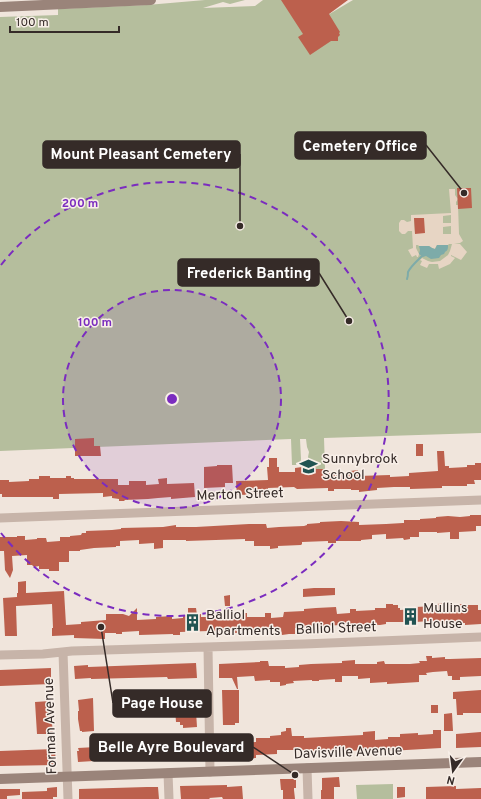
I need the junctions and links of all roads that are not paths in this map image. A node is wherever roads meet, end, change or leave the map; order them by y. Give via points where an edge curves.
1 (42, 0) edge
2 (151, 0) edge
3 (0, 2) edge
4 (72, 2) edge
5 (0, 8) edge
6 (481, 500) edge
7 (0, 518) edge
8 (481, 637) edge
9 (208, 647) junction
10 (63, 652) junction
11 (0, 655) edge
12 (481, 762) edge
13 (307, 768) junction
14 (210, 772) junction
15 (168, 773) junction
16 (67, 777) junction
17 (0, 779) edge
18 (68, 799) edge
19 (169, 799) edge
20 (308, 799) edge

1 - 3 street
2 - 4 street
4 - 5 street
6 - 7 street, Merton Street
8 - 9 street, Balliol Street
9 - 10 street, Balliol Street
9 - 14 street
10 - 11 street, Balliol Street
10 - 16 street, Forman Avenue
12 - 13 street, Davisville Avenue
13 - 14 street, Davisville Avenue
13 - 20 street
14 - 15 street, Davisville Avenue
15 - 16 street, Davisville Avenue
15 - 19 street
16 - 17 street, Davisville Avenue
16 - 18 street, Forman Avenue

